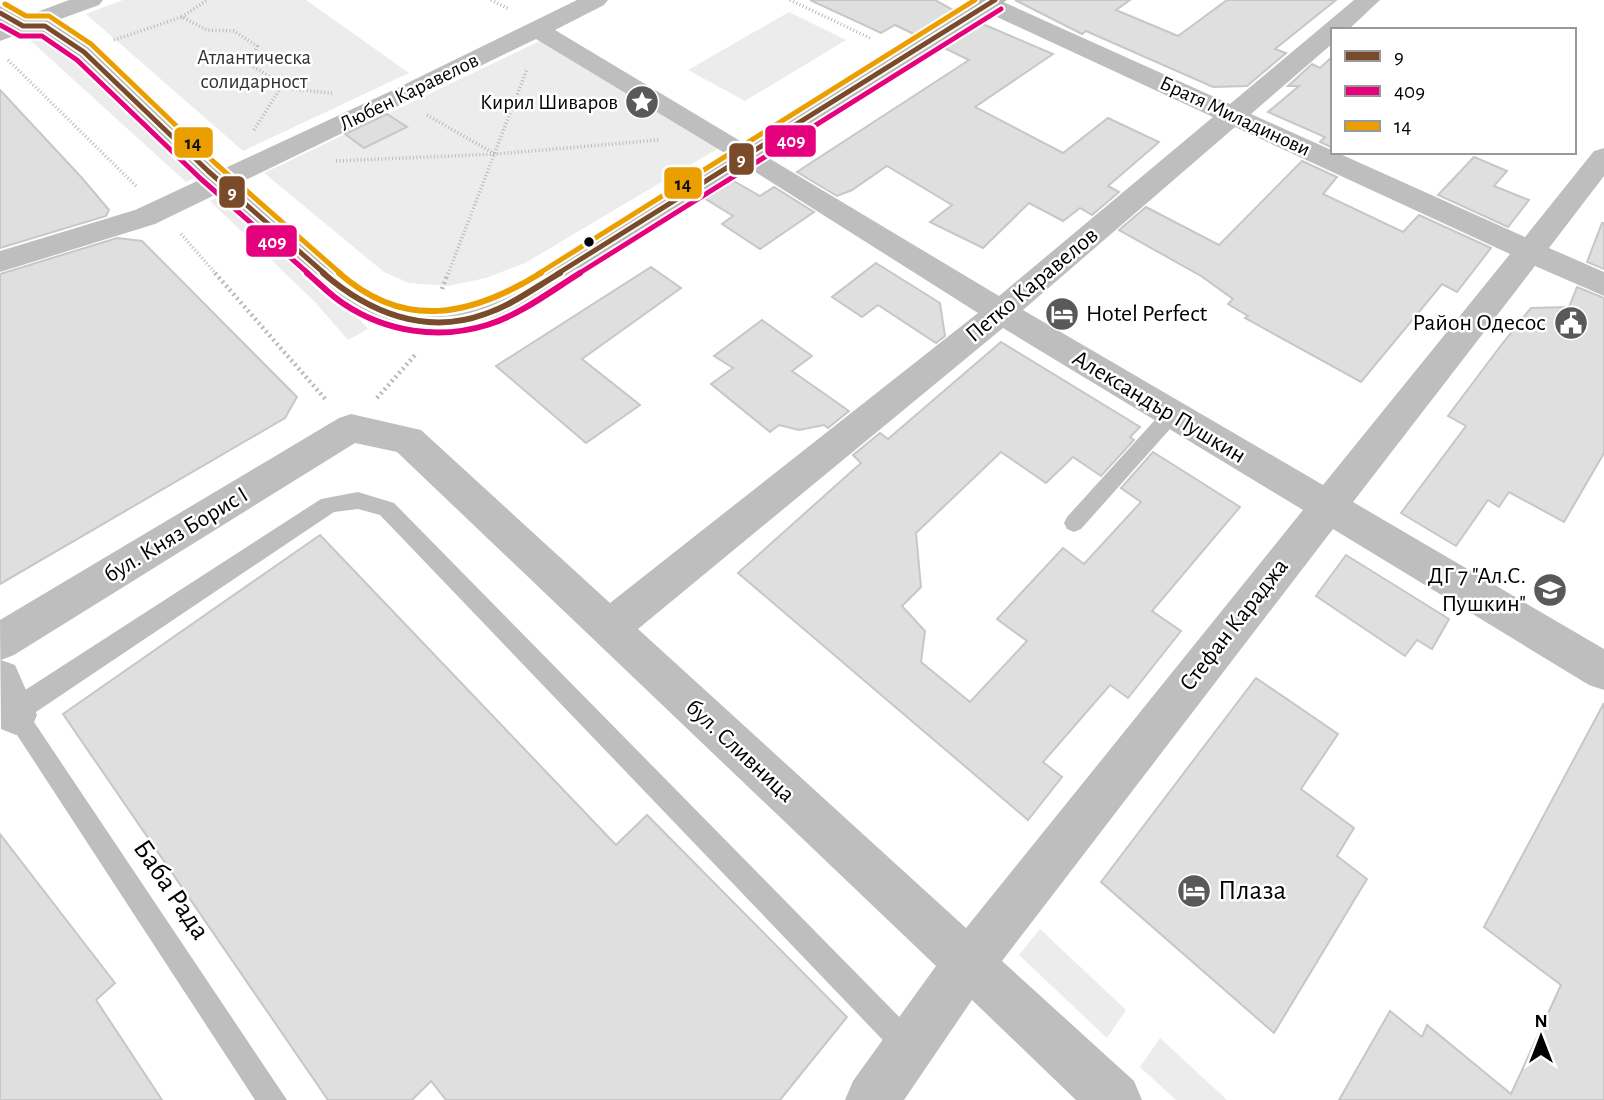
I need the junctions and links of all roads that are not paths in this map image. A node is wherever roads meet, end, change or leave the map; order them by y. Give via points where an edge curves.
1 (90, 0) edge
2 (596, 0) edge
3 (1368, 0) edge
4 (988, 1) edge
5 (0, 13) edge
6 (38, 17) edge
7 (1335, 28) edge
8 (537, 29) junction
9 (1331, 32) edge
10 (0, 34) edge
11 (1233, 115) junction
12 (748, 155) junction
13 (1604, 158) edge
14 (222, 183) junction
15 (1530, 251) junction
16 (0, 261) edge
17 (1604, 285) edge
18 (1001, 312) junction
19 (1171, 415) junction
20 (351, 428) joint
21 (1326, 508) junction
22 (1074, 523) dead end
23 (610, 629) junction
24 (0, 642) edge
25 (1604, 671) edge
26 (8, 697) edge
27 (968, 964) junction
28 (909, 1047) junction
29 (272, 1100) edge
30 (872, 1100) edge
31 (1115, 1100) edge

1 - 6 street
2 - 8 street, Любен Каравелов
3 - 7 street, Петко Каравелов
4 - 11 street, Братя Миладинови
4 - 12 main road
5 - 6 main road
6 - 10 street
6 - 14 main road via 83,52
8 - 12 street, Александър Пушкин
8 - 14 street, Любен Каравелов
9 - 11 street, Петко Каравелов
11 - 15 street, Братя Миладинови
11 - 18 street, Петко Каравелов
12 - 14 main road via 521,297 484,315 432,323 393,317 348,295
12 - 18 street, Александър Пушкин
13 - 15 street, Стефан Караджа
14 - 16 street, Любен Каравелов via 145,217
15 - 17 street, Братя Миладинови
15 - 21 street, Стефан Караджа
18 - 19 street, Александър Пушкин
18 - 23 street, Петко Каравелов
19 - 21 street, Александър Пушкин
19 - 22 lane
20 - 23 street, бул. Сливница via 408,440
20 - 24 street, бул. Княз Борис I
21 - 25 street, Александър Пушкин
21 - 27 street, Стефан Караджа
23 - 27 street, бул. Сливница
26 - 28 lane via 27,702 328,505 354,499 372,502 387,509
26 - 29 lane, Баба Рада
27 - 28 street, Стефан Караджа
27 - 31 street, бул. Сливница
28 - 30 street, Стефан Караджа

